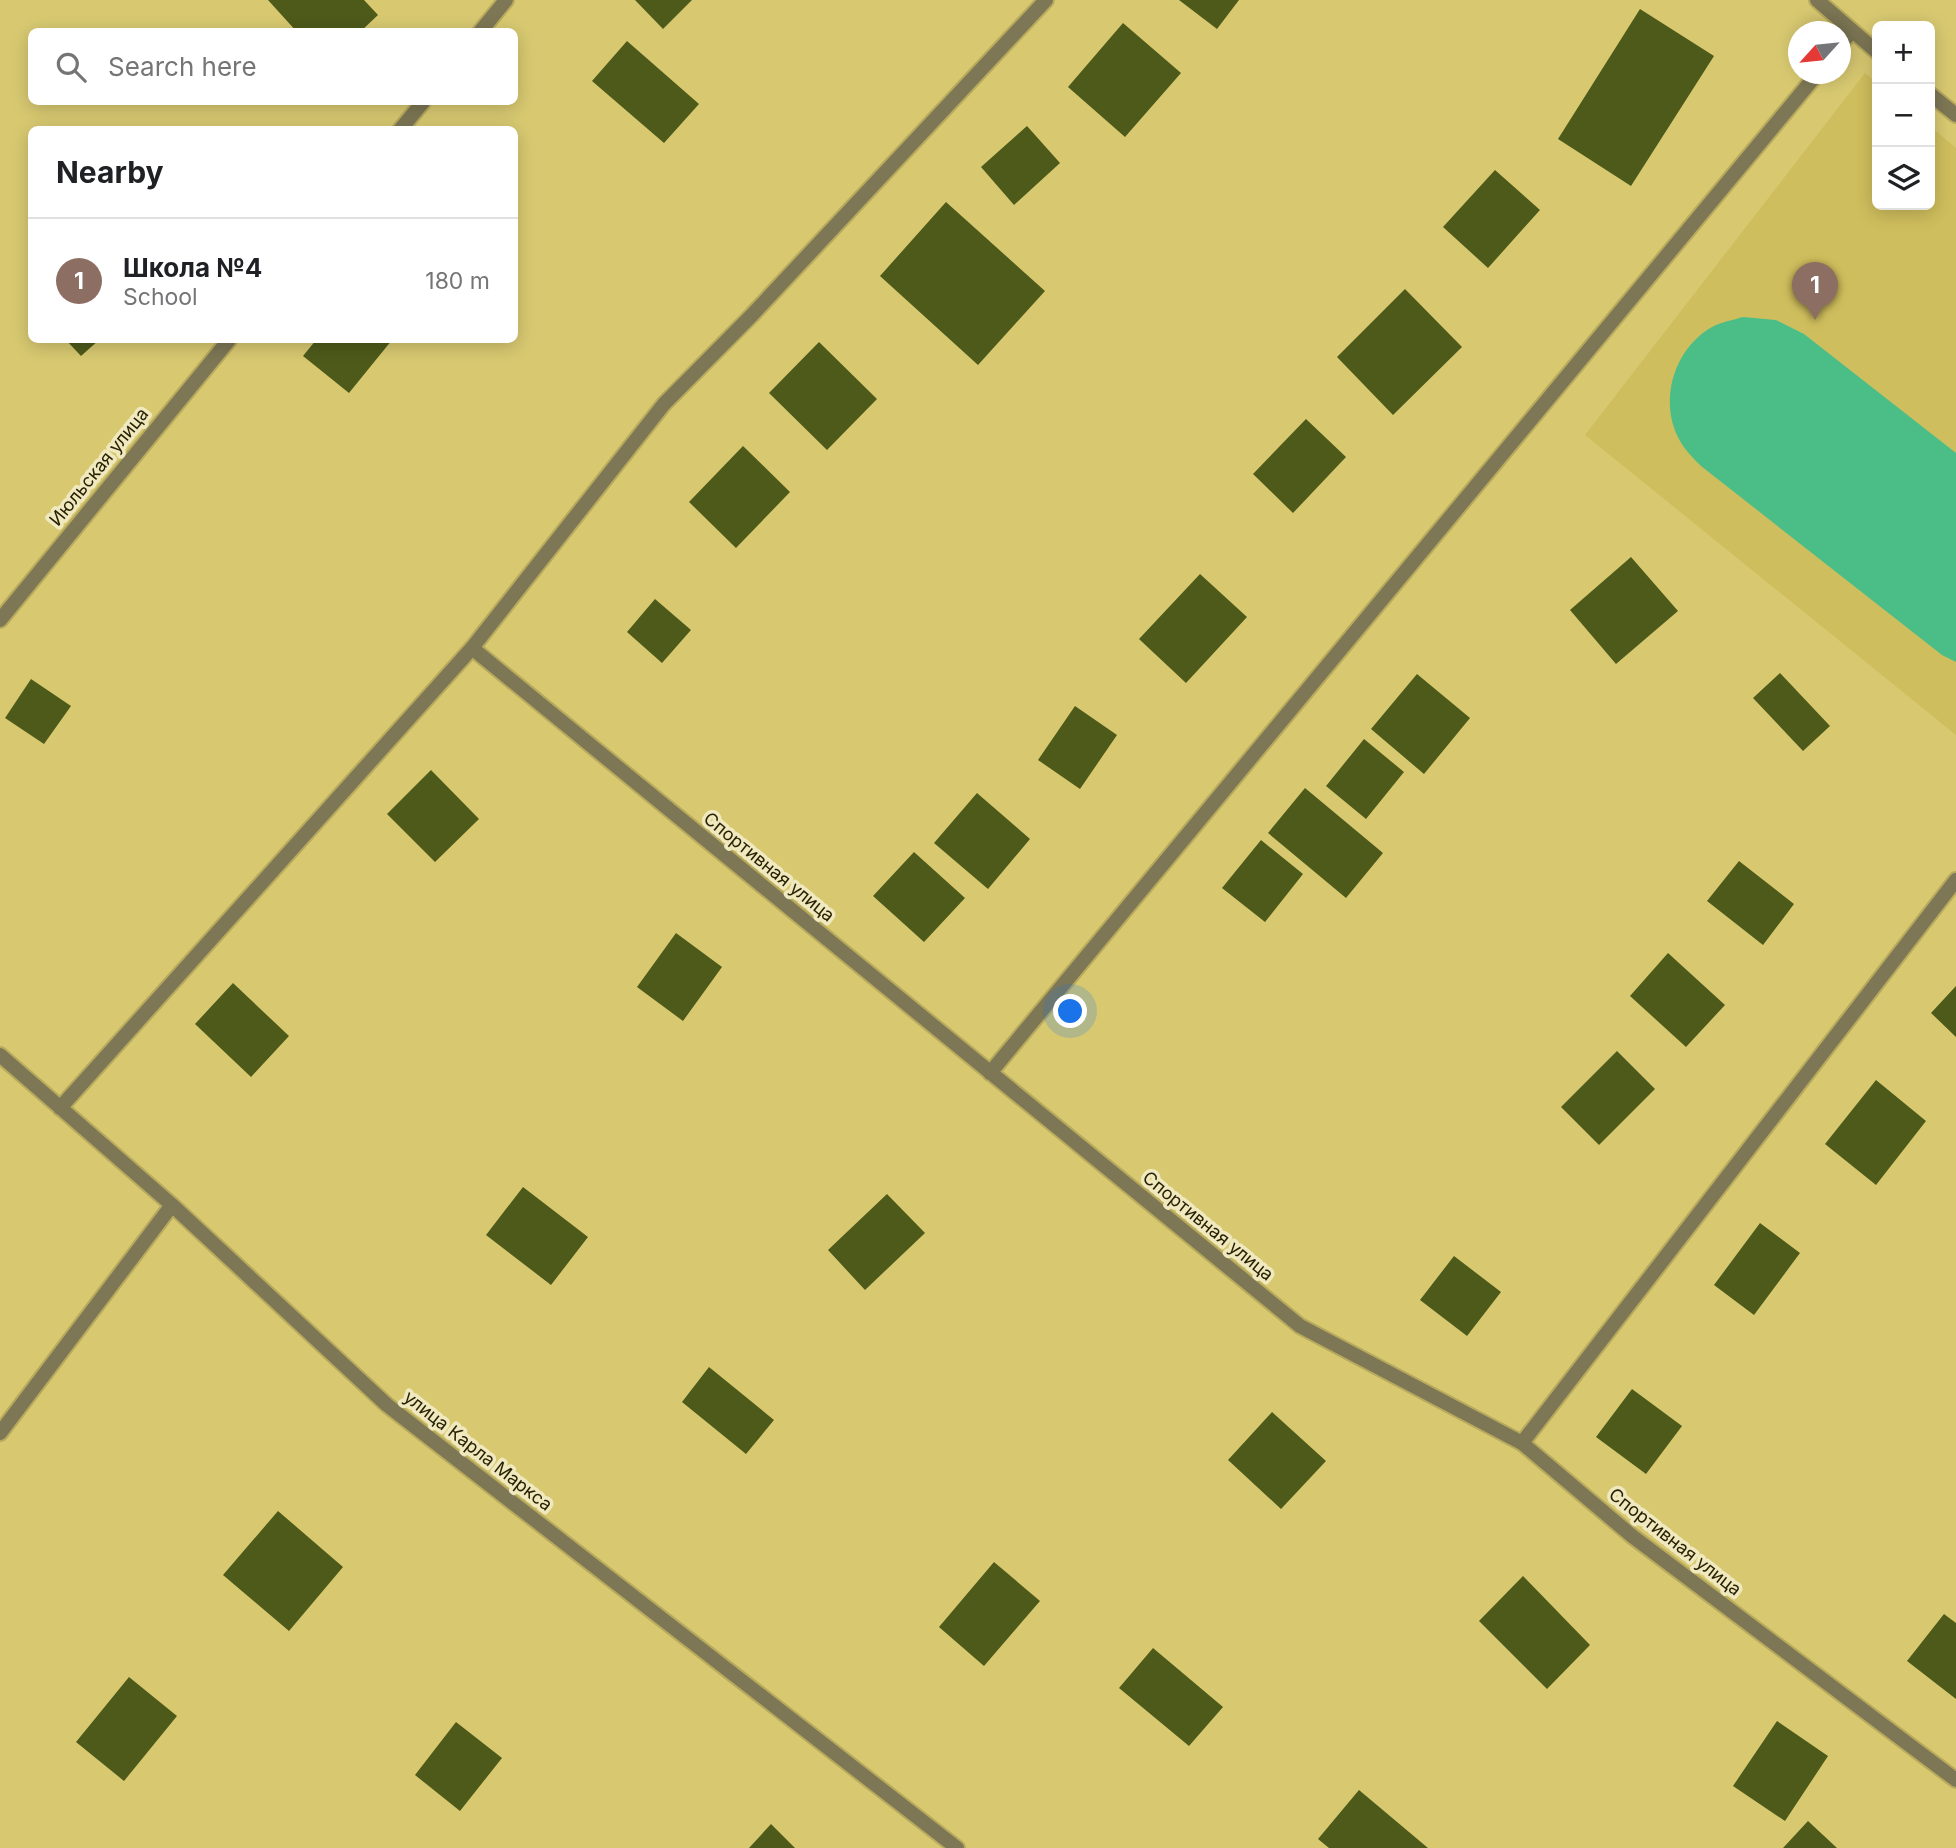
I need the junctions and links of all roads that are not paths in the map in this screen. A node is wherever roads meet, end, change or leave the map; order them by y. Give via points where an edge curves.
1 (506, 0) edge
2 (1046, 0) edge
3 (1816, 0) edge
4 (483, 28) edge
5 (1852, 32) joint
6 (1872, 48) edge
7 (1809, 84) edge
8 (1935, 98) edge
9 (421, 105) edge
10 (1956, 116) edge
11 (403, 126) edge
12 (227, 343) edge
13 (0, 620) edge
14 (472, 648) junction
15 (1956, 880) edge
16 (0, 1055) edge
17 (990, 1073) junction
18 (60, 1108) junction
19 (172, 1205) junction
20 (0, 1433) edge
21 (1522, 1443) junction
22 (1956, 1780) edge
23 (957, 1848) edge

1 - 4 street
2 - 14 street via 664,404
3 - 5 street
5 - 6 street
7 - 17 street
8 - 10 street
9 - 11 street
12 - 13 street, Июльская улица
14 - 17 street, Спортивная улица
14 - 18 street
15 - 21 street
16 - 18 street, улица Карла Маркса
17 - 21 street, Спортивная улица via 1300,1326
18 - 19 street, улица Карла Маркса
19 - 20 street
19 - 23 street, улица Карла Маркса via 387,1405
21 - 22 street, Спортивная улица via 1633,1536

